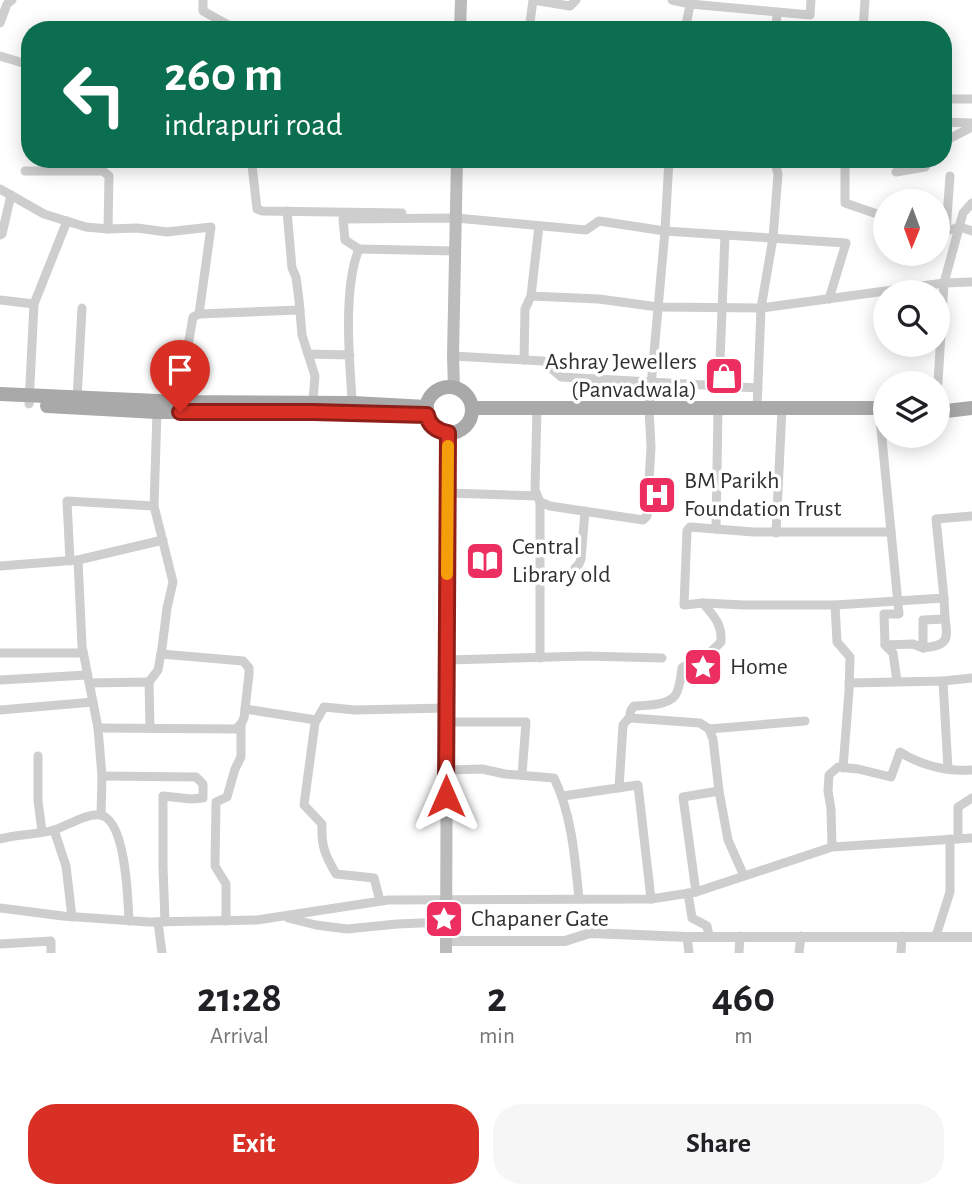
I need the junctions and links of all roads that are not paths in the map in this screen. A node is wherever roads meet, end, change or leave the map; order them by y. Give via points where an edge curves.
1 (12, 0) edge
2 (203, 0) edge
3 (461, 0) edge
4 (576, 0) edge
5 (673, 0) edge
6 (811, 0) edge
7 (865, 0) edge
8 (691, 2) edge
9 (778, 12) junction
10 (221, 21) edge
11 (460, 21) edge
12 (530, 21) edge
13 (687, 21) edge
14 (777, 21) edge
15 (864, 21) edge
16 (0, 23) edge
17 (0, 56) edge
18 (21, 62) edge
19 (952, 99) edge
20 (972, 99) edge
21 (952, 123) edge
22 (972, 125) edge
23 (952, 137) edge
24 (252, 168) edge
25 (457, 168) edge
26 (668, 168) edge
27 (776, 168) edge
28 (845, 168) edge
29 (919, 168) edge
30 (25, 171) dead end
31 (896, 172) dead end
32 (950, 176) dead end
33 (0, 189) edge
34 (948, 189) edge
35 (11, 195) junction
36 (972, 203) edge
37 (288, 212) junction
38 (873, 213) edge
39 (456, 215) junction
40 (67, 221) junction
41 (539, 226) junction
42 (960, 226) junction
43 (108, 229) junction
44 (950, 229) edge
45 (665, 231) junction
46 (972, 232) edge
47 (0, 235) edge
48 (725, 235) junction
49 (773, 238) junction
50 (359, 248) junction
51 (455, 251) junction
52 (945, 280) edge
53 (972, 282) edge
54 (950, 284) edge
55 (873, 293) edge
56 (531, 296) junction
57 (829, 299) junction
58 (0, 300) edge
59 (34, 304) junction
60 (659, 307) junction
61 (82, 308) dead end
62 (722, 308) junction
63 (761, 308) junction
64 (300, 310) junction
65 (199, 314) junction
66 (308, 355) junction
67 (350, 355) junction
68 (453, 356) junction
69 (524, 360) junction
70 (652, 382) junction
71 (719, 386) junction
72 (454, 387) junction
73 (758, 388) junction
74 (0, 394) edge
75 (30, 400) junction
76 (0, 402) edge
77 (180, 402) junction
78 (77, 403) junction
79 (313, 407) junction
80 (353, 408) junction
81 (472, 408) junction
82 (537, 408) junction
83 (649, 408) junction
84 (718, 408) junction
85 (757, 408) junction
86 (782, 408) junction
87 (873, 408) edge
88 (972, 408) edge
89 (427, 411) junction
90 (950, 411) edge
91 (157, 412) junction
92 (448, 433) junction
93 (885, 448) edge
94 (448, 493) junction
95 (538, 499) junction
96 (154, 506) junction
97 (585, 512) junction
98 (972, 516) edge
99 (716, 529) junction
100 (891, 532) junction
101 (776, 533) junction
102 (163, 540) junction
103 (74, 561) junction
104 (0, 566) edge
105 (575, 568) dead end
106 (944, 597) junction
107 (898, 601) junction
108 (703, 603) junction
109 (835, 605) junction
110 (945, 619) junction
111 (885, 646) junction
112 (923, 648) junction
113 (0, 653) edge
114 (83, 653) junction
115 (161, 654) junction
116 (540, 658) junction
117 (662, 658) dead end
118 (447, 660) junction
119 (972, 678) edge
120 (88, 679) junction
121 (0, 680) edge
122 (897, 681) junction
123 (943, 681) junction
124 (149, 682) junction
125 (849, 683) junction
126 (93, 702) junction
127 (447, 708) junction
128 (245, 709) junction
129 (0, 710) edge
130 (629, 719) junction
131 (316, 720) junction
132 (805, 721) dead end
133 (447, 722) junction
134 (241, 724) junction
135 (98, 728) junction
136 (150, 729) junction
137 (709, 729) junction
138 (38, 756) dead end
139 (843, 768) junction
140 (948, 769) junction
141 (447, 770) junction
142 (972, 770) edge
143 (522, 775) junction
144 (102, 776) junction
145 (618, 788) junction
146 (719, 791) junction
147 (563, 796) junction
148 (972, 798) edge
149 (101, 815) junction
150 (54, 830) junction
151 (41, 831) junction
152 (972, 838) edge
153 (0, 839) edge
154 (954, 839) junction
155 (832, 848) junction
156 (744, 876) junction
157 (692, 892) junction
158 (651, 898) junction
159 (579, 899) junction
160 (446, 900) junction
161 (380, 901) junction
162 (0, 908) edge
163 (283, 916) junction
164 (72, 917) junction
165 (129, 921) junction
166 (226, 921) junction
167 (162, 922) junction
168 (446, 922) junction
169 (709, 936) junction
170 (740, 936) junction
171 (801, 936) junction
172 (902, 936) junction
173 (936, 936) junction
174 (687, 937) junction
175 (972, 937) edge
176 (485, 941) junction
177 (3, 947) edge
178 (447, 947) edge
179 (51, 953) edge
180 (162, 953) edge
181 (486, 953) edge
182 (688, 953) edge
183 (739, 953) edge
184 (799, 953) edge
185 (901, 953) edge

1 - 16 street
2 - 10 street via 203,11
3 - 11 main road
4 - 12 street via 570,6 533,1
5 - 8 street
6 - 9 street via 810,15
7 - 15 street
8 - 9 street
8 - 13 street
9 - 14 street
17 - 18 street
19 - 20 street
21 - 22 street
22 - 23 street
24 - 37 street via 257,209
25 - 39 main road
26 - 45 street
27 - 49 street
28 - 38 street via 845,203
29 - 31 street
30 - 43 street via 103,171 109,176
32 - 34 street
33 - 35 street
35 - 40 street
35 - 47 street
36 - 42 street
37 - 39 street
37 - 64 street
39 - 41 street
39 - 50 street via 343,219 345,240
39 - 51 main road
40 - 43 street
40 - 59 street
41 - 45 street via 586,230 599,221
41 - 56 street
42 - 44 street
42 - 46 street
42 - 52 street
43 - 65 street via 167,232 211,227
45 - 48 street
45 - 60 street
48 - 49 street
48 - 62 street
49 - 57 street via 846,243
49 - 63 street
50 - 51 street
50 - 67 street via 350,305
51 - 68 main road
53 - 54 street
55 - 57 street
56 - 60 street
56 - 69 street via 525,309
57 - 63 street
58 - 59 street
59 - 75 street
60 - 62 street
60 - 70 street
61 - 78 street
62 - 63 street
62 - 71 street
63 - 73 street
64 - 65 street
64 - 66 street
65 - 77 street via 193,317
66 - 67 street
66 - 79 street via 315,376
67 - 80 street
68 - 69 street
68 - 72 main road
69 - 70 street via 543,361 561,377
70 - 71 street
70 - 83 street
71 - 73 street
72 - 81 main road via 470,397
72 - 89 main road via 435,391
73 - 85 street
74 - 75 main road
75 - 76 main road
75 - 78 main road
77 - 78 main road
77 - 79 main road
78 - 91 main road
79 - 80 main road
79 - 91 main road
80 - 89 main road
81 - 82 main road
81 - 92 main road via 468,424
82 - 83 main road
82 - 95 street
83 - 84 main road
83 - 97 street via 647,516 643,520
84 - 85 main road
84 - 99 street
85 - 86 main road
86 - 87 main road
86 - 101 street
88 - 90 main road
89 - 92 main road via 434,427
91 - 96 street
92 - 94 main road
93 - 100 street
94 - 95 street
94 - 118 main road
95 - 97 street via 550,506
95 - 116 street
96 - 102 street
96 - 103 street via 67,500
97 - 105 street via 581,559
98 - 106 street via 936,519
99 - 101 street
99 - 108 street via 690,527 687,531 684,605
100 - 101 street
100 - 107 street
102 - 103 street
102 - 115 street via 173,582
103 - 104 street
103 - 114 street
106 - 107 street
106 - 110 street
107 - 109 street
107 - 111 street via 899,614 884,614
108 - 109 street
108 - 130 street via 717,620 721,642 698,664 682,668 672,700 634,706
109 - 125 street via 837,642 849,657
110 - 112 street via 946,639 939,646
110 - 112 street via 923,620
111 - 112 street
111 - 122 street via 893,653
113 - 114 street
114 - 120 street
115 - 124 street via 158,670
115 - 128 street via 243,661 249,668
116 - 117 street
116 - 118 street
118 - 127 main road
119 - 123 street
120 - 121 street
120 - 124 street
120 - 126 street
122 - 123 street
122 - 125 street
123 - 140 street
124 - 136 street
125 - 139 street
126 - 129 street
126 - 135 street
127 - 131 street via 324,707
127 - 133 main road
128 - 131 street
128 - 134 street
130 - 137 street via 700,723
130 - 145 street via 623,725
131 - 161 street via 304,805 322,824 324,854 336,874 374,878
132 - 137 street
133 - 141 main road
133 - 143 street via 526,722
134 - 136 street via 236,729
134 - 166 street via 241,757 227,797 215,802 215,866 226,884
135 - 136 street
135 - 144 street
137 - 146 street
138 - 151 street
139 - 140 street via 891,777 900,752 914,761
139 - 155 street via 830,775
140 - 142 street
141 - 143 street
141 - 160 main road
143 - 147 street via 554,778
144 - 149 street
144 - 167 street via 196,777 203,784 203,798 163,796
145 - 147 street
145 - 158 street via 638,785
146 - 156 street via 728,840
146 - 157 street via 683,797
147 - 159 street
148 - 154 street via 958,807
149 - 150 street
149 - 165 street via 118,837 127,878
150 - 151 street
150 - 164 street via 66,866
151 - 153 street
152 - 154 street
154 - 155 street
154 - 173 street via 950,892
155 - 156 street
156 - 157 street
157 - 158 street
157 - 169 street via 692,918 707,926
158 - 159 street
159 - 160 street
160 - 161 street
160 - 168 main road
161 - 163 street
162 - 164 street
163 - 166 street
163 - 168 street via 347,929
164 - 165 street
165 - 167 street
166 - 167 street
167 - 180 street
168 - 178 main road
169 - 170 street
169 - 174 street
170 - 171 street
170 - 183 street
171 - 172 street
171 - 184 street
172 - 173 street
172 - 185 street
173 - 175 street
174 - 176 street via 590,933 565,941
174 - 182 street
176 - 178 street
176 - 181 street
177 - 179 street via 51,941

